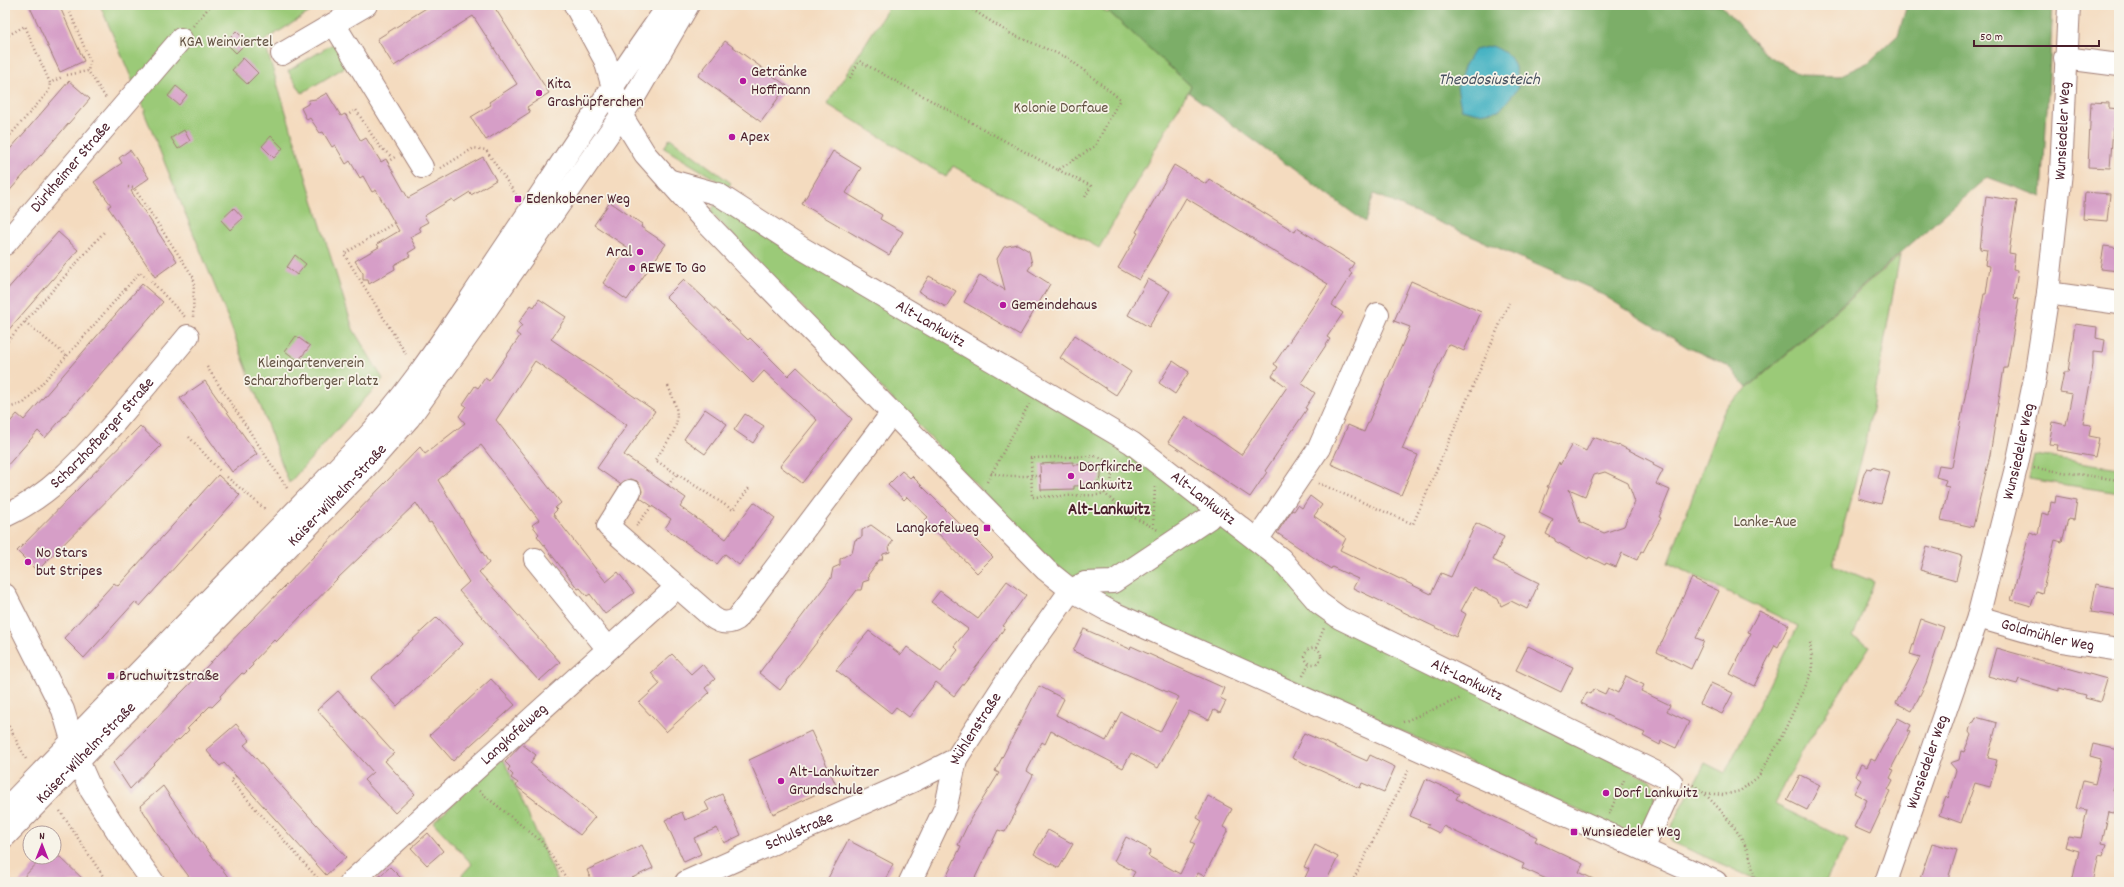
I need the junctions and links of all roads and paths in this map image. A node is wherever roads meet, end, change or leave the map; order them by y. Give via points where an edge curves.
1 (67, 5) edge
2 (211, 5) edge
3 (366, 5) edge
4 (575, 5) edge
5 (669, 5) edge
6 (688, 5) edge
7 (965, 5) edge
8 (2069, 5) edge
9 (334, 24) junction
10 (5, 37) edge
11 (182, 39) joint
12 (282, 54) dead end
13 (2065, 58) junction
14 (2119, 65) edge
15 (88, 71) junction
16 (67, 75) dead end
17 (62, 77) dead end
18 (850, 78) dead end
19 (50, 82) junction
20 (612, 86) junction
21 (108, 101) dead end
22 (621, 114) junction
23 (5, 141) edge
24 (422, 167) dead end
25 (1058, 170) junction
26 (668, 180) junction
27 (128, 187) dead end
28 (1084, 199) dead end
29 (394, 224) dead end
30 (104, 232) dead end
31 (5, 244) edge
32 (148, 278) dead end
33 (151, 281) dead end
34 (2048, 293) junction
35 (1509, 303) dead end
36 (2119, 303) edge
37 (1378, 314) dead end
38 (25, 322) junction
39 (189, 326) junction
40 (5, 344) edge
41 (406, 354) dead end
42 (67, 356) junction
43 (208, 367) dead end
44 (668, 386) dead end
45 (1037, 387) junction
46 (5, 409) edge
47 (892, 413) junction
48 (189, 437) dead end
49 (2028, 467) dead end
50 (221, 472) dead end
51 (991, 473) junction
52 (677, 474) junction
53 (1301, 475) junction
54 (1032, 476) junction
55 (1040, 476) dead end
56 (227, 477) dead end
57 (2119, 480) edge
58 (1156, 481) dead end
59 (668, 485) dead end
60 (287, 488) dead end
61 (750, 488) dead end
62 (630, 491) dead end
63 (1104, 493) junction
64 (977, 500) junction
65 (652, 506) dead end
66 (1216, 508) junction
67 (266, 510) dead end
68 (5, 516) edge
69 (1153, 528) junction
70 (1162, 532) dead end
71 (625, 540) junction
72 (1257, 540) junction
73 (535, 558) dead end
74 (677, 587) junction
75 (1071, 590) junction
76 (5, 597) edge
77 (1978, 617) junction
78 (1326, 624) dead end
79 (1810, 642) dead end
80 (1316, 648) junction
81 (608, 649) junction
82 (2119, 650) edge
83 (1310, 662) junction
84 (1301, 680) dead end
85 (1462, 698) dead end
86 (5, 719) edge
87 (1398, 724) dead end
88 (73, 740) junction
89 (26, 759) dead end
90 (956, 759) junction
91 (79, 763) junction
92 (1410, 768) dead end
93 (236, 776) dead end
94 (1625, 777) dead end
95 (1671, 782) junction
96 (477, 789) dead end
97 (1706, 793) junction
98 (5, 810) edge
99 (60, 811) dead end
100 (1607, 818) dead end
101 (5, 836) edge
102 (1643, 849) junction
103 (107, 882) edge
104 (153, 882) edge
105 (321, 882) edge
106 (351, 882) edge
107 (570, 882) edge
108 (686, 882) edge
109 (910, 882) edge
110 (1352, 882) edge
111 (1716, 882) edge
112 (1753, 882) edge
113 (1886, 882) edge

1 - 15 path via 90,61
2 - 11 path
3 - 9 street
4 - 20 street via 605,60
5 - 20 street, Kaiser-Wilhelm-Straße
6 - 22 street, Kaiser-Wilhelm-Straße via 649,73
7 - 25 path via 1011,34 1068,58 1120,99 1095,146
8 - 13 street, Wunsiedeler Weg
9 - 12 street
9 - 24 street
10 - 19 path via 25,26
11 - 31 street, Dürkheimer Straße
13 - 14 street
13 - 34 street, Wunsiedeler Weg via 2061,172
15 - 16 path
15 - 21 path
17 - 19 path
18 - 25 path via 859,61
19 - 23 path via 49,91
20 - 22 street
20 - 88 street, Kaiser-Wilhelm-Straße via 468,302 391,410
22 - 26 street via 639,146
22 - 91 street, Kaiser-Wilhelm-Straße via 400,430
25 - 28 path via 1091,186
26 - 45 street, Alt-Lankwitz via 718,194 800,247
26 - 47 street
27 - 39 path via 134,188 194,278
29 - 41 path via 344,254
30 - 38 path
32 - 42 path via 140,272
33 - 39 path
34 - 36 street
34 - 77 street, Wunsiedeler Weg via 2035,378 2017,464
35 - 53 path via 1414,524
37 - 53 street via 1319,448
38 - 40 path
38 - 42 path
39 - 68 street, Scharzhofberger Straße via 96,444 64,477 37,499
42 - 46 path via 24,403
43 - 60 path
44 - 52 path via 678,414 676,430 655,460
45 - 51 path
45 - 66 street, Alt-Lankwitz via 1132,443
47 - 64 street
47 - 74 street via 737,619 726,623 719,622
48 - 50 path
49 - 57 path
51 - 54 path
51 - 64 path
52 - 59 path
52 - 61 path via 733,510
53 - 72 street
54 - 55 path
54 - 63 path via 1032,496
54 - 63 path via 1031,458 1096,456 1109,462 1112,469 1110,488
56 - 67 path
58 - 69 path
62 - 71 street via 608,526
63 - 69 path via 1129,515
64 - 75 street via 1046,570
65 - 71 path
66 - 72 street, Alt-Lankwitz
66 - 75 street via 1209,518 1113,582 1085,583
69 - 70 path
71 - 74 street
72 - 95 street, Alt-Lankwitz via 1281,559 1318,603 1340,618 1632,760
73 - 81 street
74 - 81 street, Langkofelweg
75 - 90 street, Mühlenstraße via 1011,674
75 - 102 street via 1099,606
76 - 88 street via 63,710
77 - 82 street, Goldmühler Weg via 2061,640
77 - 113 street, Wunsiedeler Weg
78 - 80 path
79 - 97 path via 1813,670 1778,744 1758,777 1740,791 1723,795
80 - 83 path via 1310,649 1306,654
80 - 83 path via 1321,657 1317,663
81 - 106 street, Langkofelweg
83 - 84 path
85 - 87 path
86 - 89 path
88 - 91 street
88 - 98 street, Kaiser-Wilhelm-Straße
90 - 108 street, Schulstraße via 915,780
90 - 109 street, Mühlenstraße via 946,806
91 - 101 street, Kaiser-Wilhelm-Straße
91 - 104 street via 91,790
92 - 110 path
93 - 105 path via 231,781
94 - 100 path
95 - 97 path via 1692,784
95 - 102 street
96 - 107 path via 541,841
97 - 112 path via 1743,840 1754,873
99 - 103 path
102 - 111 street

